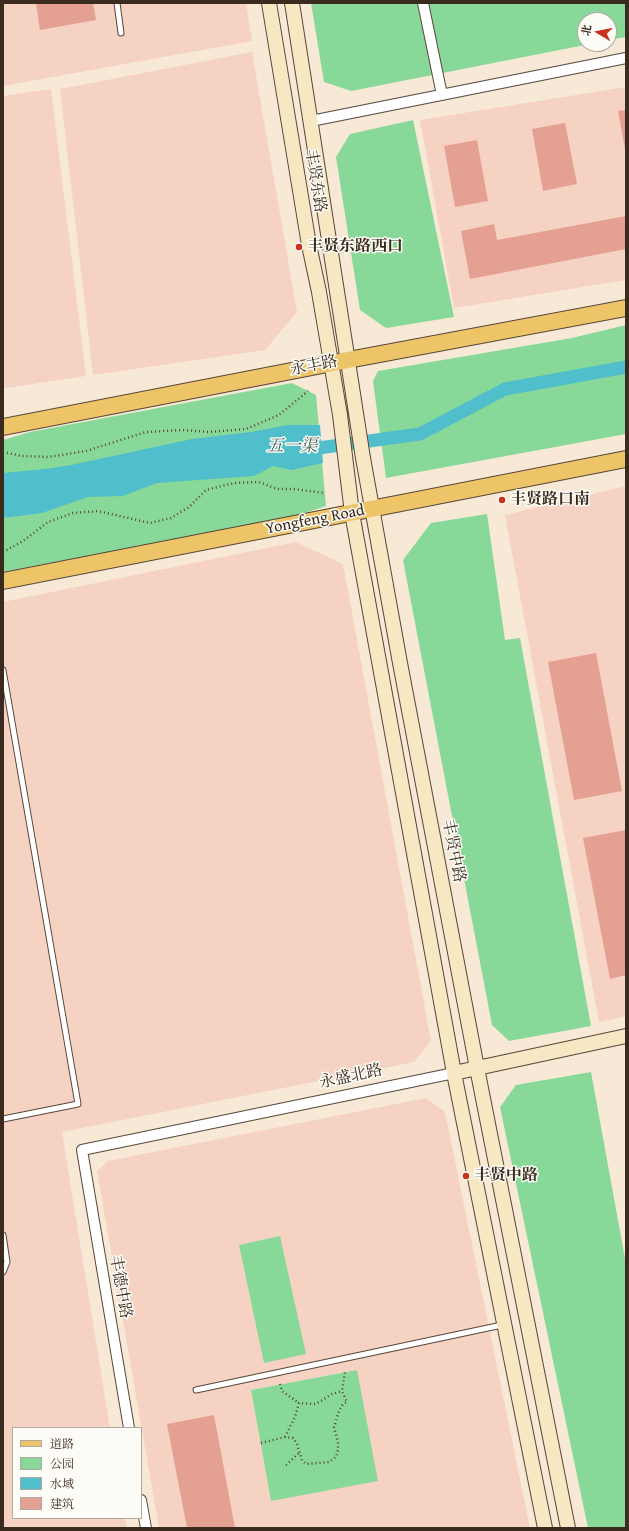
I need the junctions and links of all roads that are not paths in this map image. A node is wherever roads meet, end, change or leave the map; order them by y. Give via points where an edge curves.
1 (117, 3) edge
2 (269, 3) edge
3 (292, 3) edge
4 (422, 3) edge
5 (121, 33) dead end
6 (626, 58) edge
7 (442, 95) junction
8 (311, 121) junction
9 (626, 308) edge
10 (348, 360) junction
11 (331, 363) junction
12 (3, 427) edge
13 (363, 458) joint
14 (626, 459) edge
15 (373, 509) junction
16 (352, 513) junction
17 (3, 581) edge
18 (3, 670) edge
19 (626, 1036) edge
20 (477, 1068) junction
21 (454, 1073) junction
22 (3, 1119) edge
23 (82, 1150) joint
24 (3, 1235) edge
25 (3, 1272) edge
26 (504, 1325) junction
27 (196, 1390) dead end
28 (129, 1427) edge
29 (142, 1506) edge
30 (146, 1528) edge
31 (545, 1528) edge
32 (568, 1528) edge

1 - 5 lane
2 - 11 street, 丰贤东路
3 - 8 street, 丰贤东路
4 - 7 street
6 - 7 street
7 - 8 street
8 - 10 street, 丰贤东路
9 - 10 main road, 永丰路
10 - 11 main road, 永丰路
10 - 13 street, 丰贤东路
11 - 12 main road, 永丰路
11 - 16 street, 丰贤东路 via 347,462
13 - 15 street, 丰贤中路
14 - 15 main road, Yongfeng Road
15 - 16 main road, Yongfeng Road
15 - 20 street, 丰贤中路
16 - 17 main road, Yongfeng Road
16 - 21 street
18 - 22 lane via 78,1104
19 - 20 street, 永盛北路
20 - 21 street, 永盛北路
20 - 32 street, 丰贤中路
21 - 23 street, 永盛北路
21 - 26 street
23 - 28 street, 丰德中路
24 - 25 lane via 7,1262
26 - 27 lane
26 - 31 street
29 - 30 street

